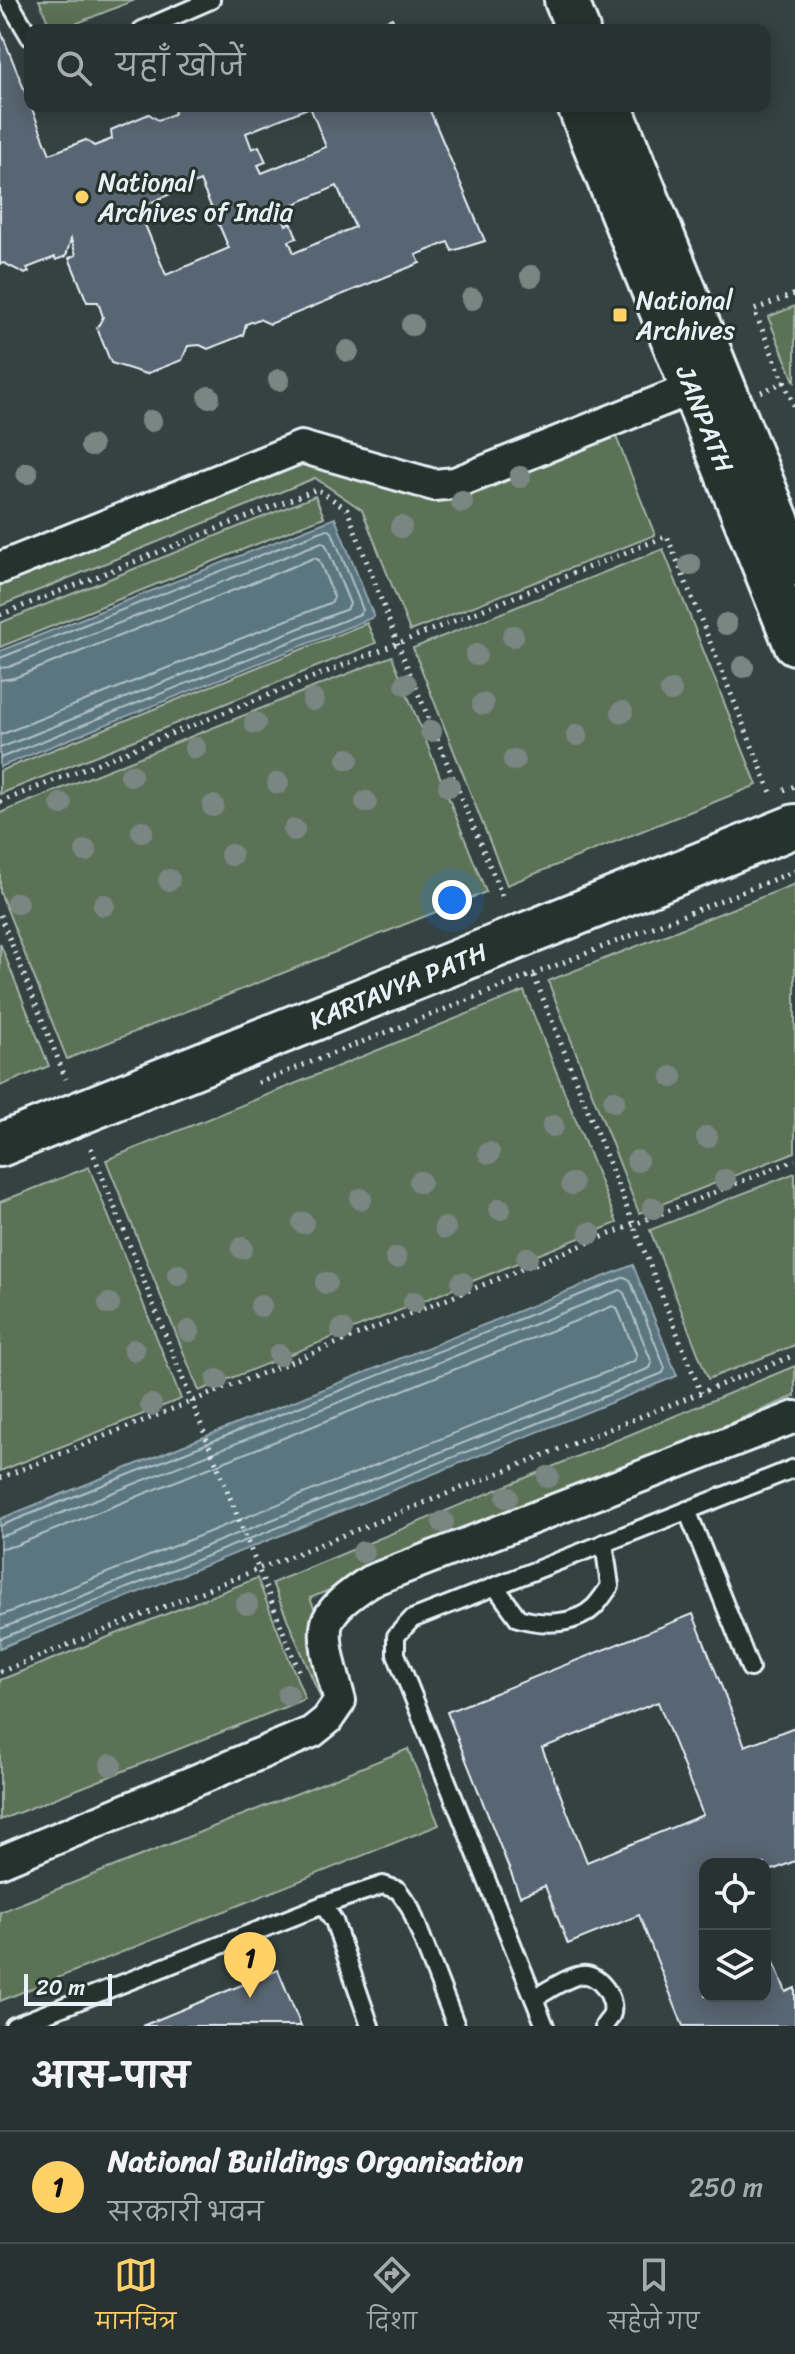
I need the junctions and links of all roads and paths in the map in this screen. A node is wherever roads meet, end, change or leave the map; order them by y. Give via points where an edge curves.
1 (8, 0) edge
2 (211, 0) edge
3 (156, 24) edge
4 (24, 27) edge
5 (581, 112) edge
6 (612, 112) edge
7 (795, 294) edge
8 (784, 382) junction
9 (693, 388) junction
10 (731, 405) junction
11 (795, 408) edge
12 (795, 564) edge
13 (0, 568) edge
14 (0, 615) edge
15 (397, 642) junction
16 (795, 643) edge
17 (0, 802) edge
18 (784, 810) edge
19 (795, 871) edge
20 (503, 898) dead end
21 (0, 915) edge
22 (534, 976) junction
23 (66, 1079) dead end
24 (254, 1085) dead end
25 (0, 1145) edge
26 (78, 1153) dead end
27 (795, 1160) edge
28 (633, 1225) junction
29 (795, 1355) edge
30 (701, 1393) junction
31 (192, 1402) junction
32 (795, 1417) edge
33 (795, 1468) edge
34 (0, 1478) edge
35 (687, 1510) junction
36 (604, 1543) junction
37 (258, 1569) junction
38 (495, 1586) junction
39 (750, 1668) dead end
40 (0, 1672) edge
41 (300, 1673) dead end
42 (0, 1862) edge
43 (323, 1905) junction
44 (534, 1998) junction
45 (15, 2026) edge
46 (370, 2026) edge
47 (456, 2026) edge
48 (545, 2026) edge
49 (604, 2026) edge

1 - 4 lane
2 - 3 lane
5 - 9 main road, JANPATH
6 - 10 main road, JANPATH
7 - 8 path via 754,310
8 - 10 path
8 - 11 path
9 - 13 street via 455,483 434,485 301,447
9 - 16 main road, JANPATH
10 - 12 main road, JANPATH
14 - 15 path via 317,489 347,509
15 - 17 path
15 - 18 path via 667,536
15 - 20 path
18 - 25 main road, KARTAVYA PATH
19 - 22 path
21 - 23 path
22 - 24 path
22 - 28 path
26 - 31 path via 91,1148
27 - 28 path
28 - 30 path
28 - 31 path
29 - 30 path
30 - 37 path
31 - 34 path
31 - 37 path
32 - 42 street via 370,1581 328,1620 326,1639 340,1701 312,1732
33 - 35 lane
35 - 36 lane
35 - 39 lane
36 - 38 lane
36 - 38 lane via 610,1586 592,1609 560,1623 518,1618
37 - 40 path
37 - 41 path
38 - 44 lane via 412,1619 396,1636 396,1654
43 - 45 lane
43 - 46 lane via 334,1921
43 - 47 lane via 383,1885 398,1890 410,1907
44 - 48 lane
44 - 49 lane via 578,1975 589,1975 613,2005

